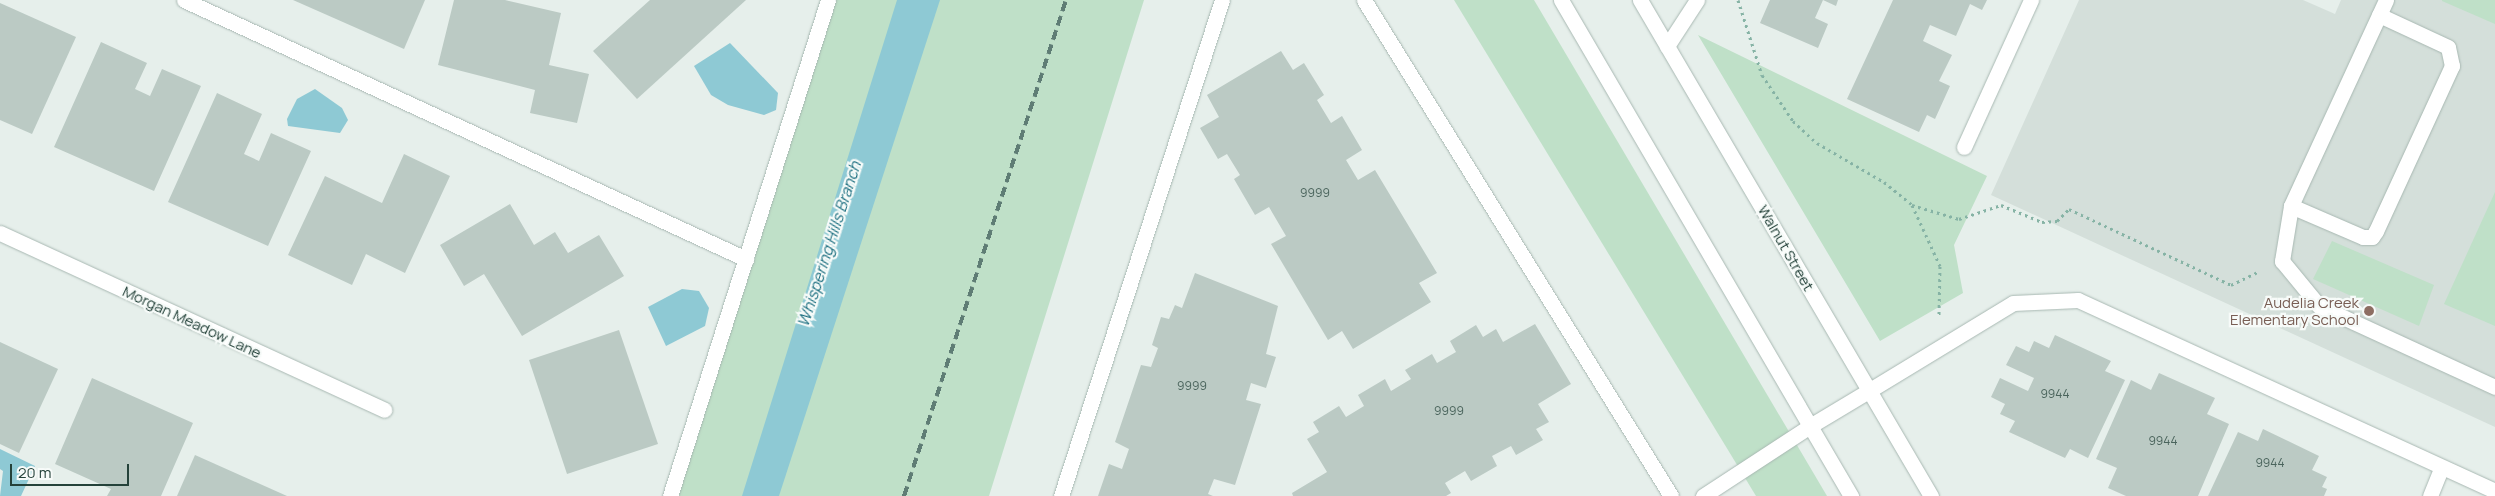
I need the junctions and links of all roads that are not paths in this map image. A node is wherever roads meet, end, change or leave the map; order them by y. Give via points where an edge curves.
1 (184, 0) edge
2 (828, 0) edge
3 (1222, 0) edge
4 (1364, 0) edge
5 (1561, 0) edge
6 (1640, 0) edge
7 (1696, 0) edge
8 (2031, 0) edge
9 (2386, 0) edge
10 (2379, 15) junction
11 (1667, 46) junction
12 (1964, 147) dead end
13 (2291, 206) junction
14 (0, 233) edge
15 (746, 259) junction
16 (2495, 387) edge
17 (1870, 390) junction
18 (384, 410) dead end
19 (1810, 426) junction
20 (2442, 467) junction
21 (2495, 491) edge
22 (670, 496) edge
23 (1061, 496) edge
24 (1671, 496) edge
25 (1703, 496) edge
26 (1852, 496) edge
27 (1931, 496) edge
28 (2430, 496) edge

1 - 15 main road
2 - 15 main road
3 - 23 main road
4 - 24 main road
5 - 19 main road
6 - 11 main road, Walnut Street
7 - 11 main road
8 - 12 main road
9 - 10 main road
10 - 13 main road
10 - 13 main road via 2448,47 2452,60 2380,222 2372,236 2363,237
11 - 17 main road, Walnut Street
13 - 16 main road via 2282,261 2319,306
14 - 18 main road, Morgan Meadow Lane
15 - 22 main road
17 - 19 main road
17 - 20 main road via 2013,303 2078,300
17 - 27 main road, Walnut Street
19 - 25 main road
19 - 26 main road
20 - 21 main road
20 - 28 main road

